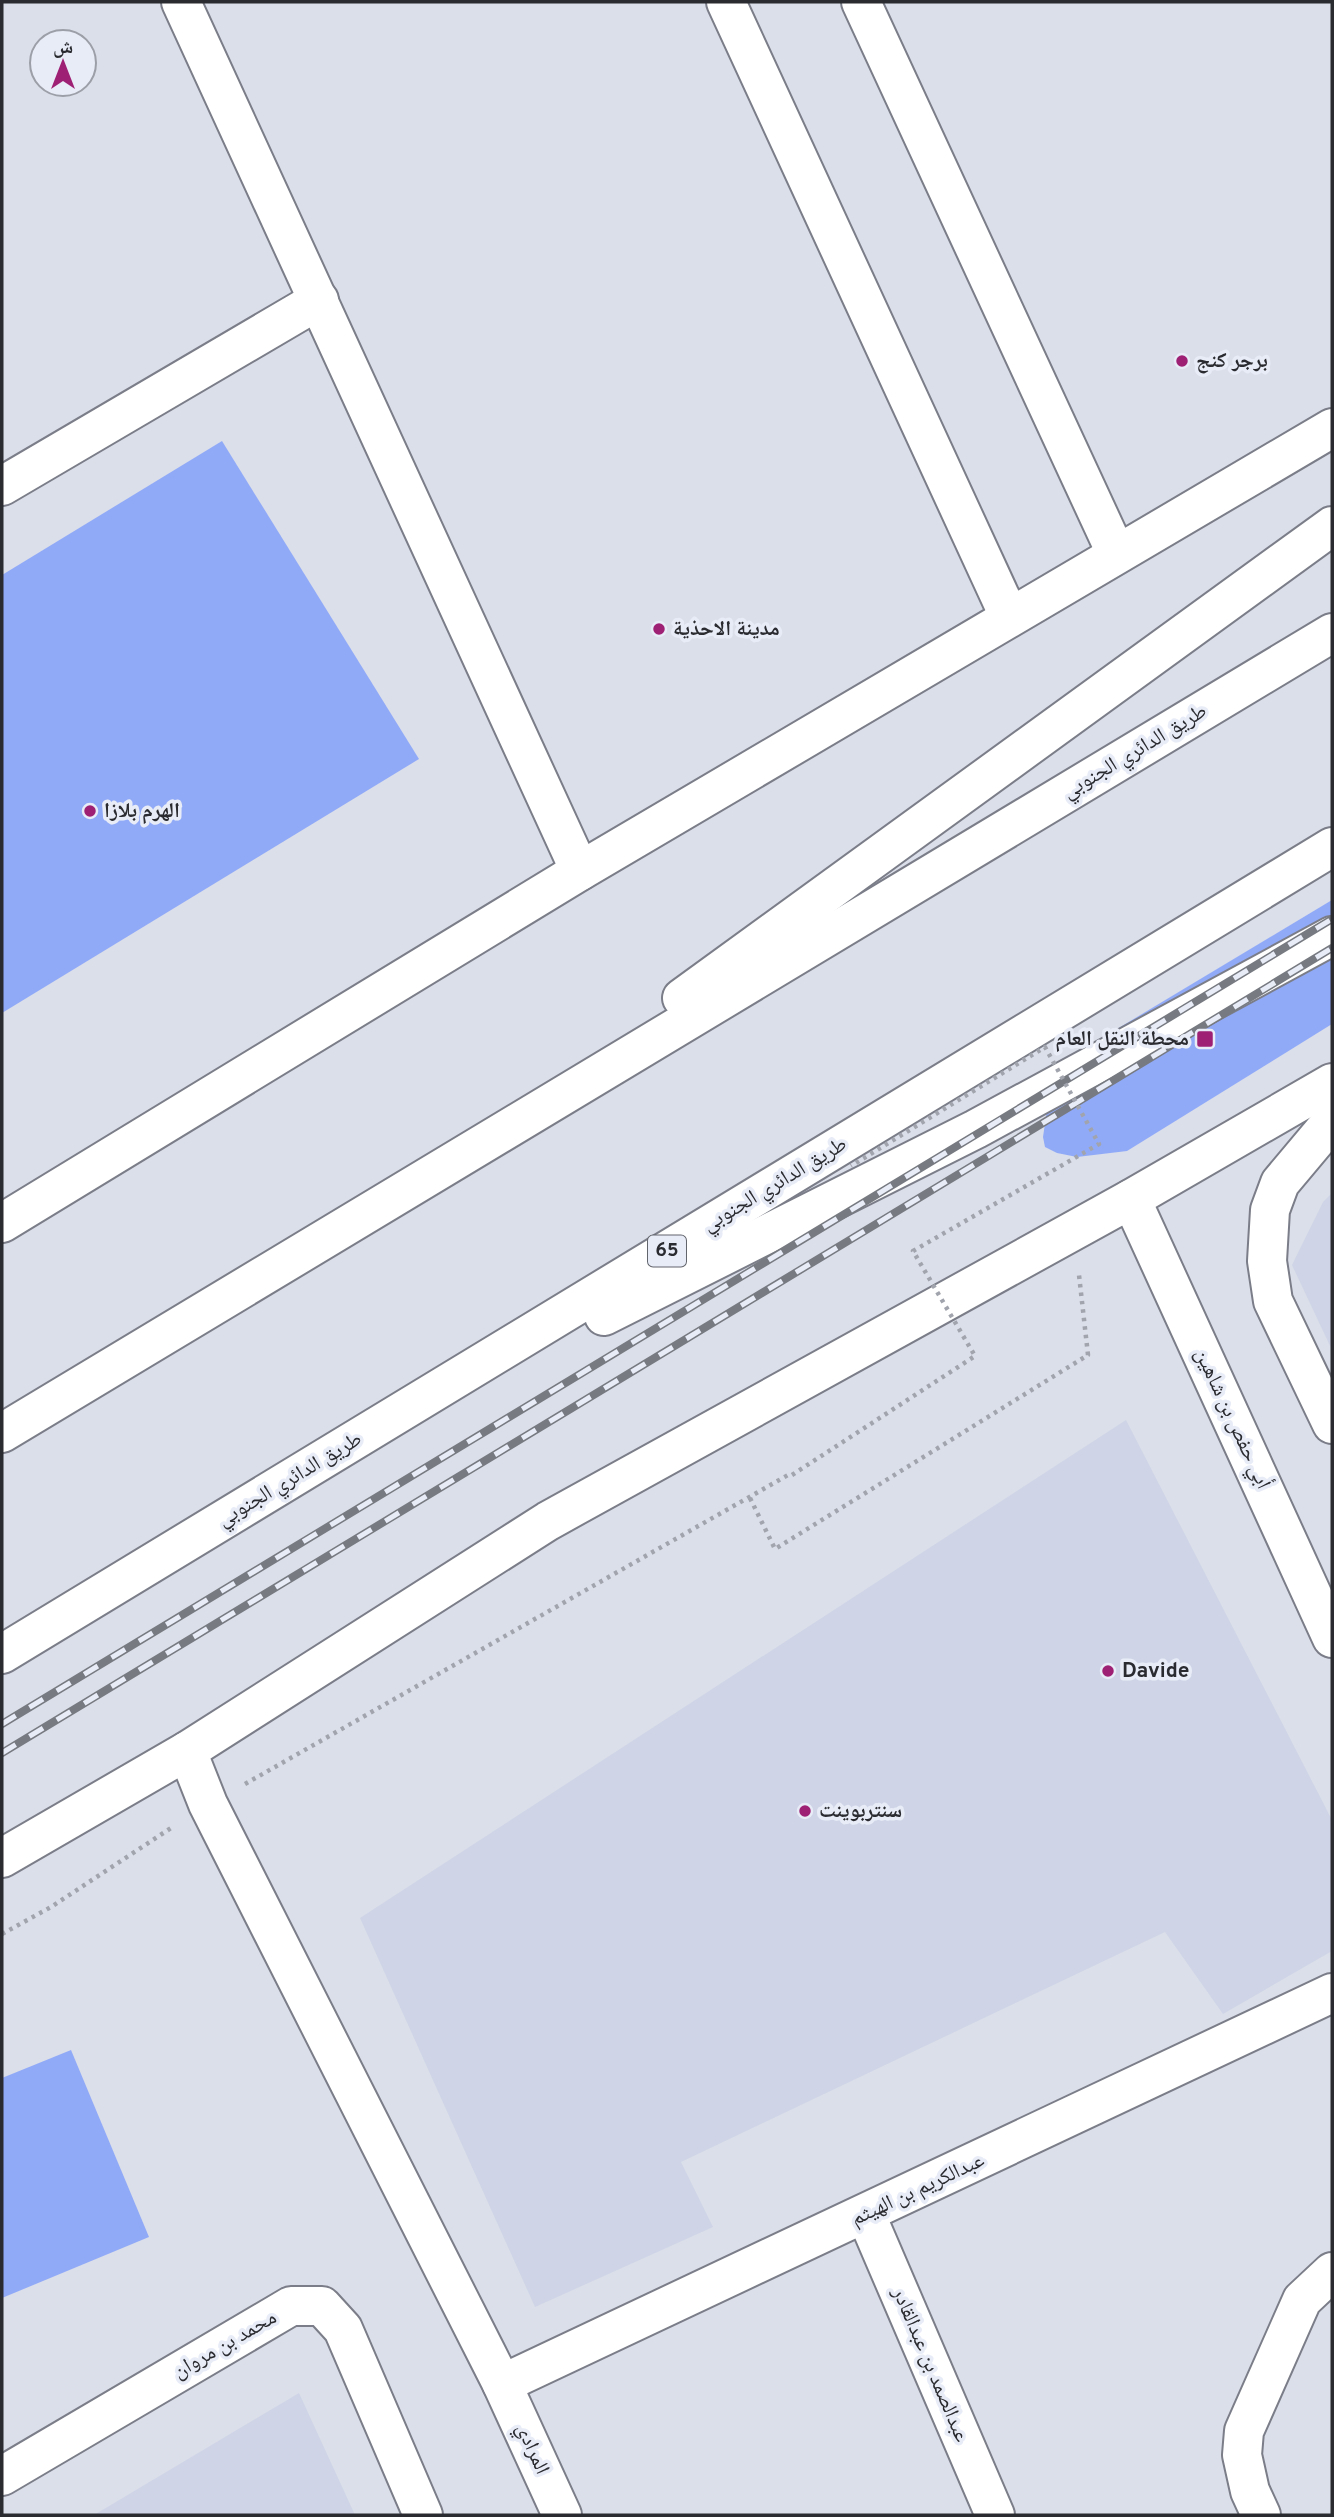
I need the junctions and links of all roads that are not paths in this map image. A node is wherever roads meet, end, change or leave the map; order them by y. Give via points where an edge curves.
1 (181, 2) edge
2 (726, 2) edge
3 (861, 2) edge
4 (319, 300) junction
5 (1332, 428) edge
6 (2, 486) edge
7 (1332, 526) edge
8 (1115, 554) junction
9 (1009, 616) junction
10 (1332, 633) edge
11 (1332, 847) edge
12 (580, 871) junction
13 (1332, 936) edge
14 (1332, 1083) edge
15 (1332, 1121) edge
16 (474, 1149) junction
17 (1131, 1199) junction
18 (2, 1223) edge
19 (1332, 1424) edge
20 (2, 1433) edge
21 (358, 1439) junction
22 (1332, 1638) edge
23 (2, 1654) edge
24 (187, 1751) junction
25 (2, 1858) edge
26 (1332, 1993) edge
27 (866, 2215) junction
28 (1332, 2272) edge
29 (502, 2384) junction
30 (2, 2476) edge
31 (423, 2515) edge
32 (562, 2515) edge
33 (995, 2515) edge
34 (1261, 2515) edge

1 - 4 main road
2 - 9 main road
3 - 8 main road
4 - 6 main road
4 - 12 main road
5 - 8 main road
7 - 16 main road
8 - 9 main road
9 - 12 main road
10 - 16 main road, طريق الدائري الجنوبي
11 - 21 main road, طريق الدائري الجنوبي / 65
12 - 18 main road
13 - 21 main road via 976,1129
14 - 17 main road
15 - 19 main road via 1280,1183 1270,1210 1268,1261 1273,1301
16 - 20 main road, طريق الدائري الجنوبي
17 - 22 main road, أبي حفص بن شاهين
17 - 24 main road via 548,1521
21 - 23 main road, طريق الدائري الجنوبي / 65
24 - 25 main road
24 - 29 main road, المرادي via 208,1804
26 - 27 main road, عبدالكريم بن الهيثم
27 - 29 main road, عبدالكريم بن الهيثم
27 - 33 main road, عبدالصمد بن عبدالقادر
28 - 34 main road via 1303,2300 1244,2431 1242,2455
29 - 32 main road, المرادي
30 - 31 main road, محمد بن مروان via 291,2306 322,2306 343,2329

